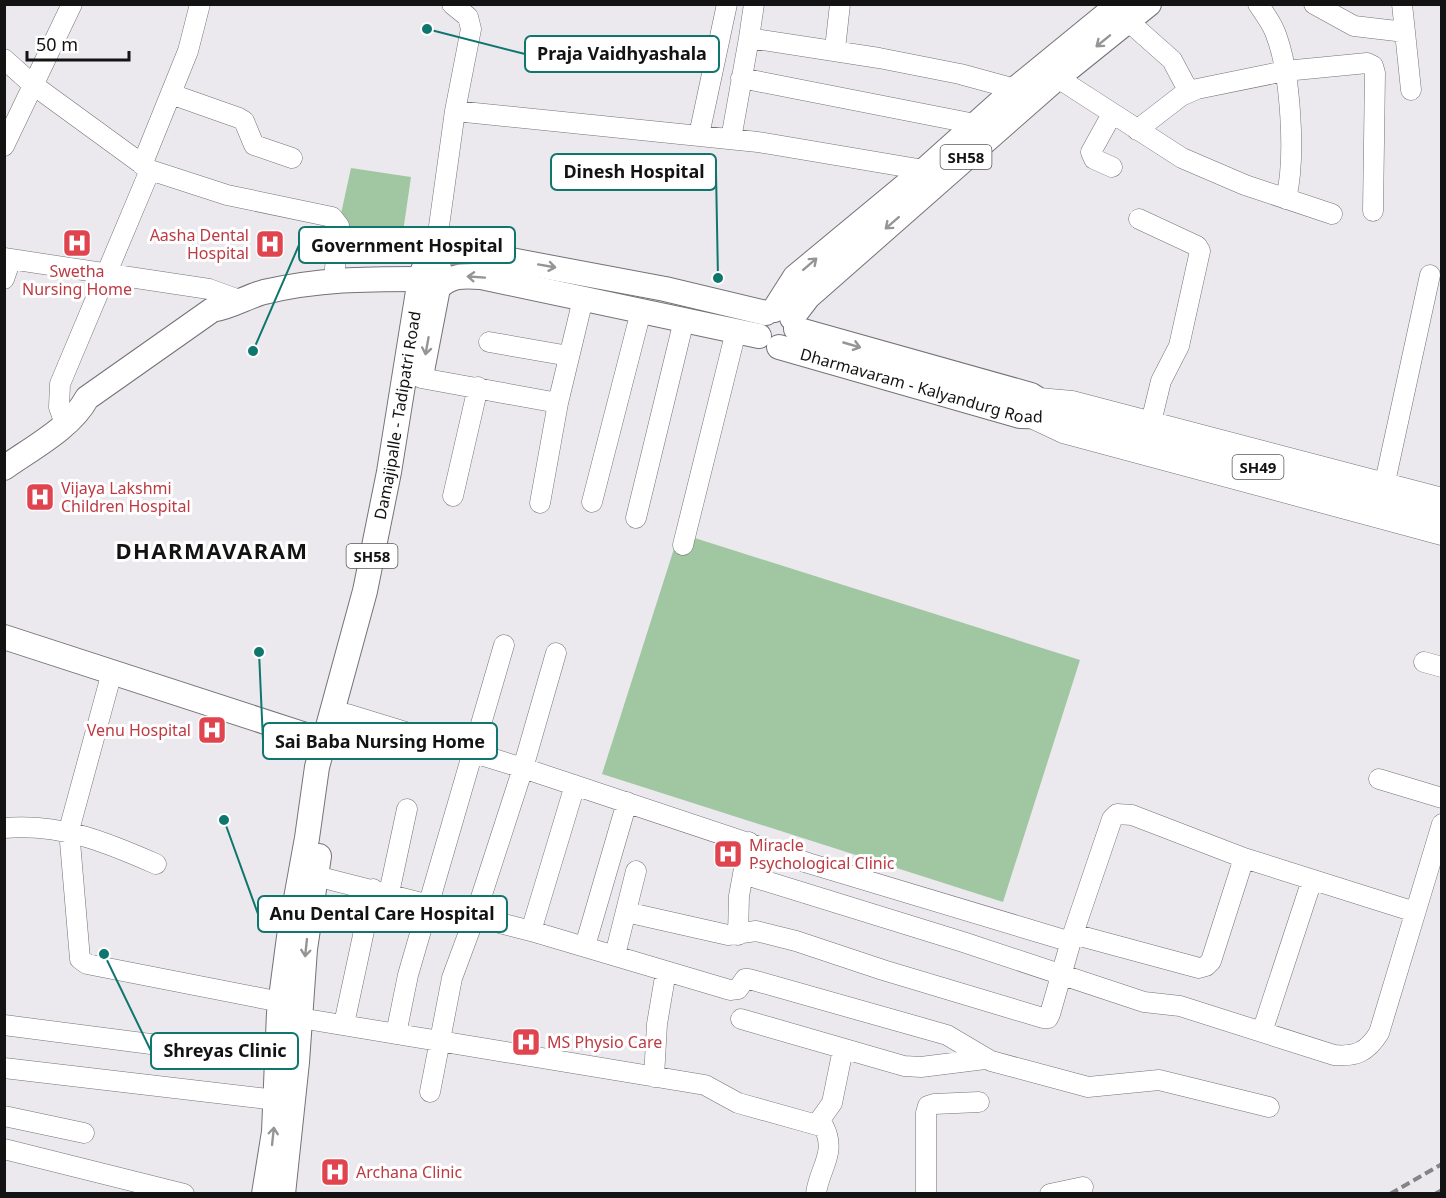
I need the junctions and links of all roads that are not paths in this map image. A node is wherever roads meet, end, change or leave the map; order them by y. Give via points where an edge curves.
1 (72, 4) edge
2 (200, 4) edge
3 (452, 4) edge
4 (727, 4) edge
5 (754, 4) edge
6 (840, 4) edge
7 (1149, 4) edge
8 (1258, 4) edge
9 (1314, 4) edge
10 (1402, 4) edge
11 (1123, 13) edge
12 (1405, 32) junction
13 (749, 38) junction
14 (835, 49) junction
15 (4, 59) edge
16 (1285, 71) junction
17 (1050, 72) junction
18 (741, 78) junction
19 (32, 84) junction
20 (1015, 89) junction
21 (1411, 90) dead end
22 (1189, 92) junction
23 (171, 94) junction
24 (455, 111) junction
25 (1112, 114) junction
26 (975, 124) junction
27 (1137, 130) junction
28 (699, 135) junction
29 (731, 139) junction
30 (4, 146) edge
31 (292, 158) dead end
32 (146, 167) junction
33 (1112, 167) dead end
34 (921, 180) junction
35 (1286, 199) junction
36 (1372, 211) dead end
37 (1332, 214) dead end
38 (1139, 219) dead end
39 (435, 255) junction
40 (8, 259) edge
41 (105, 273) junction
42 (1430, 275) dead end
43 (4, 279) edge
44 (334, 279) junction
45 (435, 282) junction
46 (583, 299) junction
47 (233, 304) junction
48 (641, 311) junction
49 (684, 320) junction
50 (772, 327) junction
51 (489, 342) dead end
52 (570, 356) junction
53 (421, 378) junction
54 (478, 387) junction
55 (558, 403) junction
56 (1034, 408) junction
57 (73, 416) junction
58 (1151, 422) junction
59 (4, 468) edge
60 (1385, 482) junction
61 (453, 496) dead end
62 (1442, 498) edge
63 (592, 502) dead end
64 (540, 503) dead end
65 (1442, 517) edge
66 (636, 518) dead end
67 (1442, 535) edge
68 (683, 545) dead end
69 (4, 637) edge
70 (504, 645) dead end
71 (556, 653) dead end
72 (111, 672) junction
73 (347, 714) junction
74 (324, 741) junction
75 (473, 752) junction
76 (524, 768) junction
77 (1379, 779) dead end
78 (575, 784) junction
79 (1442, 798) edge
80 (627, 802) junction
81 (407, 809) dead end
82 (1442, 824) edge
83 (4, 828) edge
84 (69, 830) junction
85 (749, 842) junction
86 (1244, 858) junction
87 (156, 864) dead end
88 (636, 871) dead end
89 (742, 874) junction
90 (316, 876) junction
91 (1312, 880) junction
92 (381, 891) junction
93 (430, 903) junction
94 (626, 912) junction
95 (1415, 912) junction
96 (475, 916) junction
97 (531, 931) junction
98 (738, 935) junction
99 (1072, 938) junction
100 (585, 946) junction
101 (615, 955) junction
102 (666, 971) junction
103 (1062, 974) junction
104 (281, 1002) junction
105 (300, 1018) junction
106 (741, 1019) dead end
107 (4, 1024) edge
108 (344, 1024) junction
109 (1263, 1032) junction
110 (396, 1034) junction
111 (440, 1041) junction
112 (843, 1049) junction
113 (985, 1059) junction
114 (287, 1061) junction
115 (4, 1068) edge
116 (654, 1077) junction
117 (430, 1092) dead end
118 (276, 1100) junction
119 (979, 1102) dead end
120 (1269, 1107) dead end
121 (4, 1116) edge
122 (817, 1124) junction
123 (84, 1132) dead end
124 (4, 1149) edge
125 (1083, 1187) dead end
126 (184, 1194) edge
127 (264, 1194) edge
128 (283, 1194) edge
129 (816, 1194) edge
130 (926, 1194) edge
131 (1050, 1194) edge

1 - 19 street
2 - 23 street via 191,42
3 - 24 street via 468,17 471,29
4 - 28 street
5 - 13 street
6 - 14 street
7 - 11 main road, SH58
8 - 16 street via 1276,35
9 - 12 street via 1354,26
10 - 12 street
11 - 17 main road, SH58
11 - 22 street via 1172,60
12 - 21 street
13 - 14 street
13 - 18 street
14 - 20 street
15 - 19 street
16 - 22 street
16 - 35 street via 1291,168
16 - 36 street via 1367,63 1373,66
17 - 20 main road, SH58
17 - 25 street
17 - 34 main road, SH58
18 - 26 street
18 - 29 street
19 - 30 street
19 - 32 street
20 - 26 main road, SH58
22 - 27 street
23 - 31 street via 239,118 254,144
23 - 32 street
24 - 28 street
24 - 39 street
25 - 27 street
25 - 33 street via 1091,152 1094,159
26 - 34 main road, SH58
27 - 35 street via 1194,164
28 - 29 street
29 - 34 street
32 - 41 street
32 - 44 street via 219,193 332,217 339,226
34 - 50 main road, SH58 via 808,297
35 - 37 street
38 - 58 street via 1197,246 1200,251 1179,346 1161,381
39 - 45 main road, Damajipalle - Tadipatri Road / SH58 via 427,261
39 -> 50 main road via 473,253 565,269
40 - 41 street
40 - 43 street
41 - 47 street via 210,289
41 - 57 street via 60,384 59,407
42 - 60 street
44 - 45 main road
44 - 47 main road via 262,293
46 -> 45 main road via 481,277 460,276
45 -> 53 main road, Damajipalle - Tadipatri Road / SH58
45 - 74 main road, Damajipalle - Tadipatri Road / SH58 via 365,591
46 - 48 main road
46 - 52 street
47 - 57 main road via 208,326
48 - 49 main road
48 - 63 street
49 - 50 main road
49 - 66 street
50 - 56 main road, Dharmavaram - Kalyandurg Road / SH49
50 - 68 street
51 - 52 street
52 - 55 street
53 - 54 street
53 - 73 main road, Damajipalle - Tadipatri Road / SH58 via 387,566
54 - 55 street
54 - 61 street
55 - 64 street
56 - 58 street via 1072,401
56 - 65 main road, Dharmavaram - Kalyandurg Road / SH49
56 - 67 street via 1063,433
57 - 59 main road
58 - 60 street
60 - 62 street
69 - 72 main road
70 - 75 street
71 - 76 street
72 - 74 main road
72 - 84 street
73 - 75 street
73 - 90 main road, Damajipalle - Tadipatri Road / SH58 via 331,769
74 - 104 main road, Damajipalle - Tadipatri Road / SH58 via 316,767
75 - 76 street
75 - 93 street
76 - 78 street
76 - 96 street
77 - 79 street
78 - 80 street
78 - 97 street
80 - 85 street
80 - 100 street
81 - 92 street
82 - 95 street
83 - 84 street via 39,826
84 - 87 street
84 - 104 street via 80,959 87,964
85 - 89 street
85 - 99 street
86 - 91 street
86 - 99 street via 1211,961 1206,966 1200,968
86 - 99 street via 1132,815 1117,814
88 - 94 street
89 - 98 street
89 - 103 street
90 - 92 street
90 -> 105 main road, Damajipalle - Tadipatri Road / SH58
91 - 95 street
91 - 109 street
92 - 93 street
92 - 108 street
93 - 96 street
93 - 110 street via 408,975
94 - 98 street
94 - 101 street
95 - 109 street via 1384,1017 1371,1044 1360,1053 1334,1055
96 - 97 street
96 - 111 street via 457,960
97 - 100 street
98 - 103 street via 756,931 796,941 1043,1018 1050,1014
99 - 103 street
100 - 101 street
101 - 102 street
102 - 113 street via 734,991 749,979 947,1035
102 - 116 street
103 - 109 street via 1144,1002 1180,1006
104 - 114 main road, Damajipalle - Tadipatri Road / SH58
105 - 108 street
105 - 114 main road, Damajipalle - Tadipatri Road / SH58
106 - 112 street
107 - 114 street
108 - 110 street
110 - 111 street
111 - 116 street
111 - 117 street
112 - 113 street via 912,1067
112 - 122 street via 832,1103
113 - 120 street via 1088,1087 1159,1080
114 - 118 main road, Damajipalle - Tadipatri Road / SH58
114 - 128 main road, Damajipalle - Tadipatri Road / SH58
115 - 118 street
116 - 122 street via 705,1085 738,1103
127 -> 118 main road, Damajipalle - Tadipatri Road / SH58
119 - 130 street via 928,1106
121 - 123 street
122 - 129 street via 824,1128 830,1148
124 - 126 street
125 - 131 street

